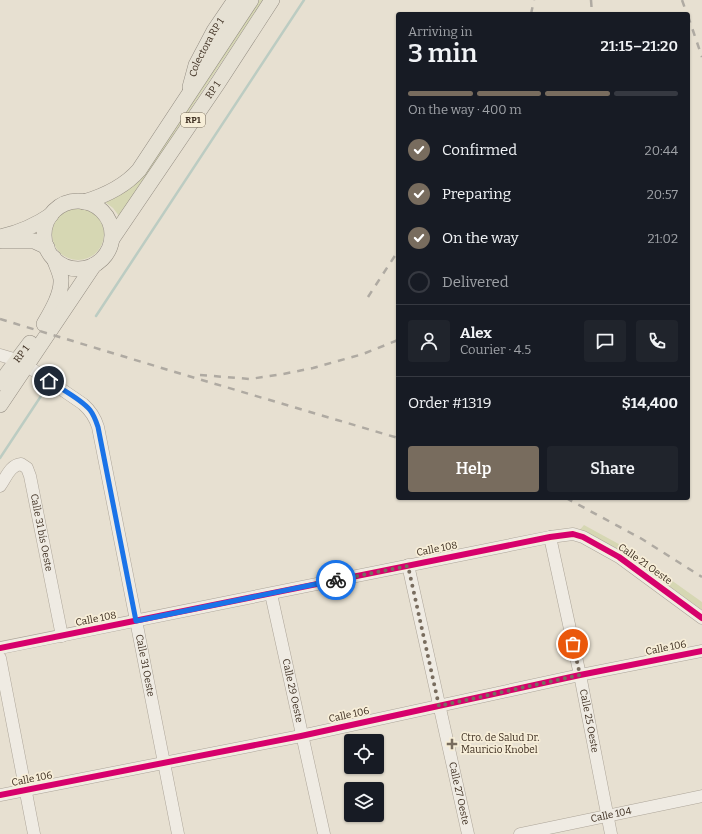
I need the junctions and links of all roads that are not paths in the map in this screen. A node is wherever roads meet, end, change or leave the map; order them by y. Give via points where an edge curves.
1 (235, 0) edge
2 (252, 0) edge
3 (272, 0) edge
4 (187, 99) junction
5 (84, 202) junction
6 (51, 216) junction
7 (0, 237) edge
8 (112, 239) junction
9 (0, 241) edge
10 (50, 252) junction
11 (94, 264) junction
12 (0, 355) edge
13 (22, 363) junction
14 (0, 372) edge
15 (0, 383) edge
16 (0, 405) edge
17 (0, 486) edge
18 (572, 534) joint
19 (550, 537) junction
20 (408, 566) junction
21 (271, 594) junction
22 (702, 618) edge
23 (136, 621) junction
24 (62, 636) junction
25 (0, 648) edge
26 (702, 651) edge
27 (0, 658) edge
28 (580, 675) junction
29 (439, 706) junction
30 (302, 736) junction
31 (164, 764) junction
32 (25, 790) junction
33 (0, 795) edge
34 (702, 796) edge
35 (607, 816) junction
36 (34, 834) edge
37 (178, 834) edge
38 (324, 834) edge
39 (468, 834) edge
40 (520, 834) edge
41 (611, 834) edge

1 - 4 main road, Colectora RP 1 via 214,31 196,65
2 - 4 main road, RP 1 / RP1
3 - 8 main road, RP 1 / RP1
4 - 5 main road, RP 1 / RP1 via 140,170 104,194
5 - 6 main road, RP1 via 78,200 68,203 58,208
5 - 8 main road via 100,208 107,217
6 - 7 main road via 29,228
6 - 10 main road, RP1 via 45,232
8 - 11 main road, RP1 via 103,258
9 - 10 main road via 34,241
10 - 11 main road via 62,265 84,268
10 - 13 main road, RP 1 / RP1 via 59,270 61,281 58,293 48,317
11 - 13 main road, RP 1 / RP1
12 - 13 street, Calle 31 Oeste
13 - 14 main road
13 - 15 main road, RP 1 / RP1
13 - 16 main road, RP 1 / RP1
13 - 23 street, Calle 31 Oeste via 91,410 95,418
17 - 24 street, Calle 31 bis Oeste via 12,467 21,464 27,468
18 - 19 street, Calle 108
18 - 22 street, Calle 21 Oeste via 583,537 620,557
19 - 20 street, Calle 108
19 - 28 street, Calle 25 Oeste
20 - 21 street, Calle 108
20 - 29 street, Calle 27 Oeste
21 - 23 street, Calle 108
21 - 30 street, Calle 29 Oeste
23 - 24 street, Calle 108
23 - 31 street, Calle 31 Oeste
24 - 25 street, Calle 108
26 - 28 street, Calle 106
27 - 32 street
28 - 29 street, Calle 106
28 - 35 street, Calle 25 Oeste
29 - 30 street, Calle 106
29 - 39 street, Calle 27 Oeste
30 - 31 street, Calle 106
30 - 38 street, Calle 29 Oeste
31 - 32 street, Calle 106
31 - 37 street, Calle 31 Oeste
32 - 33 street, Calle 106
32 - 36 street
34 - 35 street, Calle 104
35 - 40 street, Calle 104
35 - 41 street, Calle 25 Oeste

